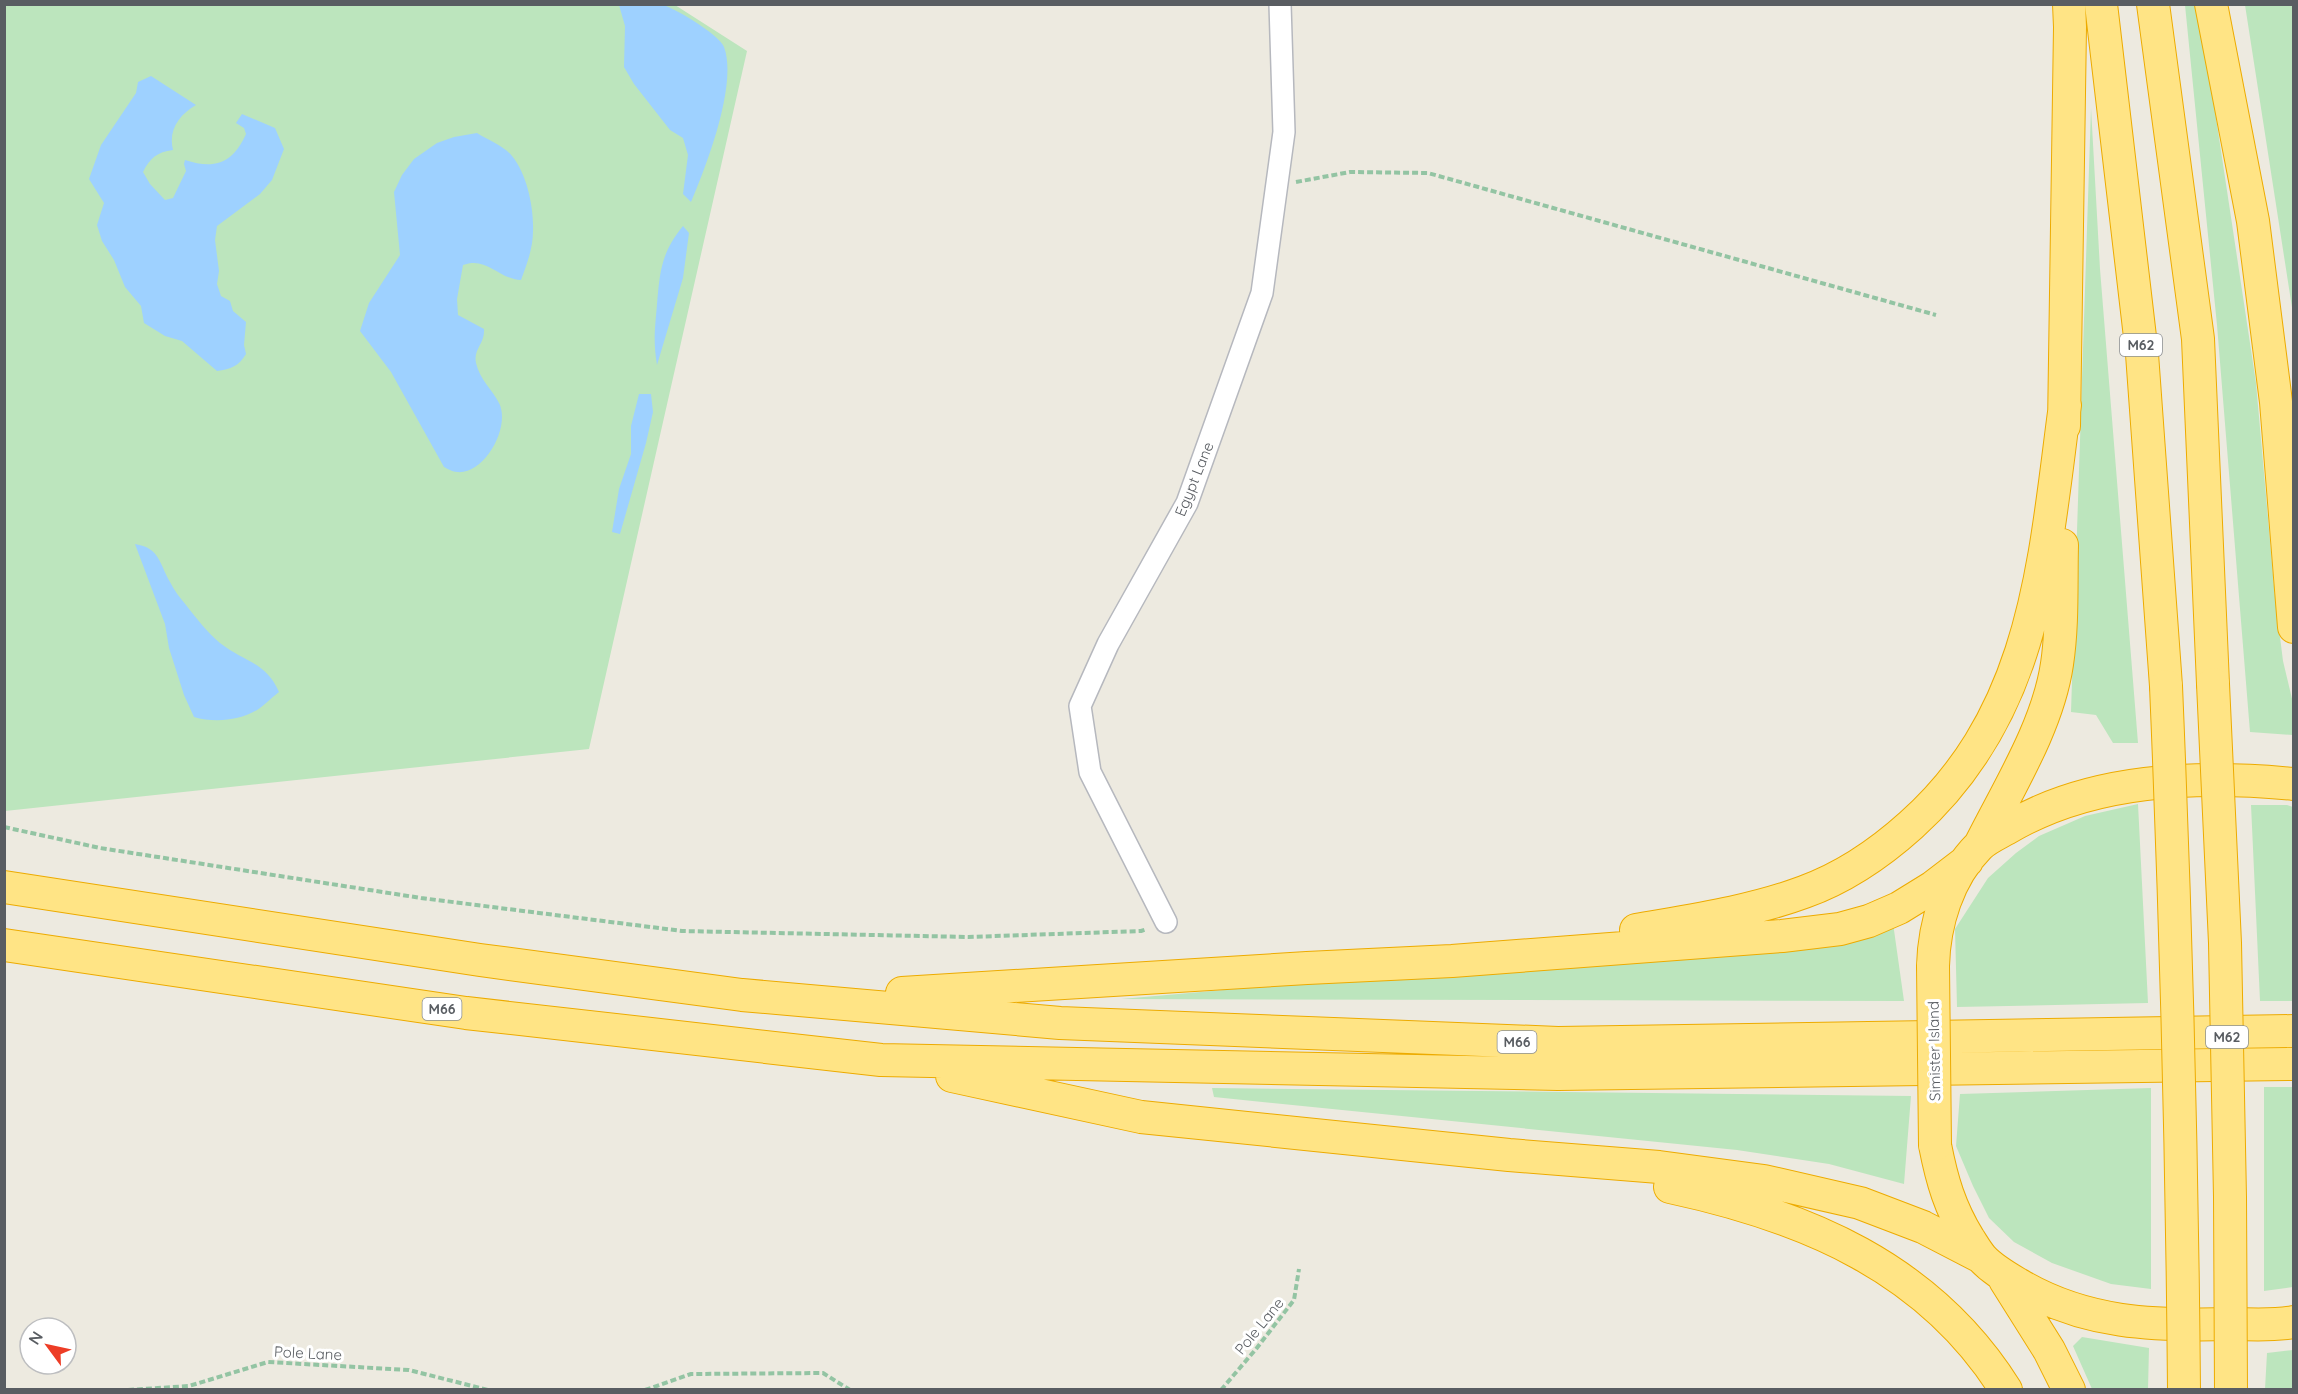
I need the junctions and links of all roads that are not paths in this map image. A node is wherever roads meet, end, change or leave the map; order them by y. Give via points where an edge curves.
1 (1280, 4) edge
2 (2068, 4) edge
3 (2101, 4) edge
4 (2153, 4) edge
5 (2211, 4) edge
6 (2276, 402) junction
7 (2065, 405) junction
8 (2294, 495) edge
9 (2294, 627) edge
10 (2294, 784) edge
11 (1974, 853) junction
12 (4, 887) edge
13 (1166, 922) road end
14 (4, 945) edge
15 (1452, 962) junction
16 (742, 995) junction
17 (2294, 1031) edge
18 (881, 1060) junction
19 (2294, 1064) edge
20 (1509, 1155) junction
21 (1991, 1266) junction
22 (2294, 1322) edge
23 (2006, 1389) edge
24 (2069, 1389) edge
25 (2184, 1389) edge
26 (2231, 1389) edge

1 - 13 street, Egypt Lane via 1284,132 1262,293 1187,502 1108,644 1080,706 1090,772
2 - 7 highway
3 - 25 highway, M62, bridge via 2142,354 2166,686 2176,936
4 - 26 highway, M62, bridge via 2198,339 2225,966
5 - 6 highway via 2253,221
6 - 8 highway
6 - 9 highway
7 - 11 highway via 2057,665 2036,731
7 - 15 highway via 2042,573 2026,635 2005,697 1985,737 1928,810 1855,867 1806,892 1740,912
10 - 11 highway, Simister Island via 2250,780 2112,789 2026,817
11 - 15 highway via 1933,887 1899,908 1840,929
11 - 21 highway, Simister Island, bridge via 1953,884 1939,916 1934,945 1935,1145 1942,1182 1958,1220
12 - 16 highway, M66
14 - 18 highway, M66 via 466,1013
15 - 16 highway via 871,994
16 - 17 highway, M66 via 1060,1023 1558,1044
18 - 19 highway, M66 via 1558,1074
18 - 20 highway, M66 via 1141,1116
20 - 21 highway via 1659,1167 1764,1181 1860,1203 1923,1227
20 - 23 highway via 1718,1198 1774,1214 1835,1240 1903,1280 1936,1307 1980,1353
21 - 22 highway, Simister Island via 2060,1305 2114,1320 2201,1325
21 - 24 highway via 2049,1350

